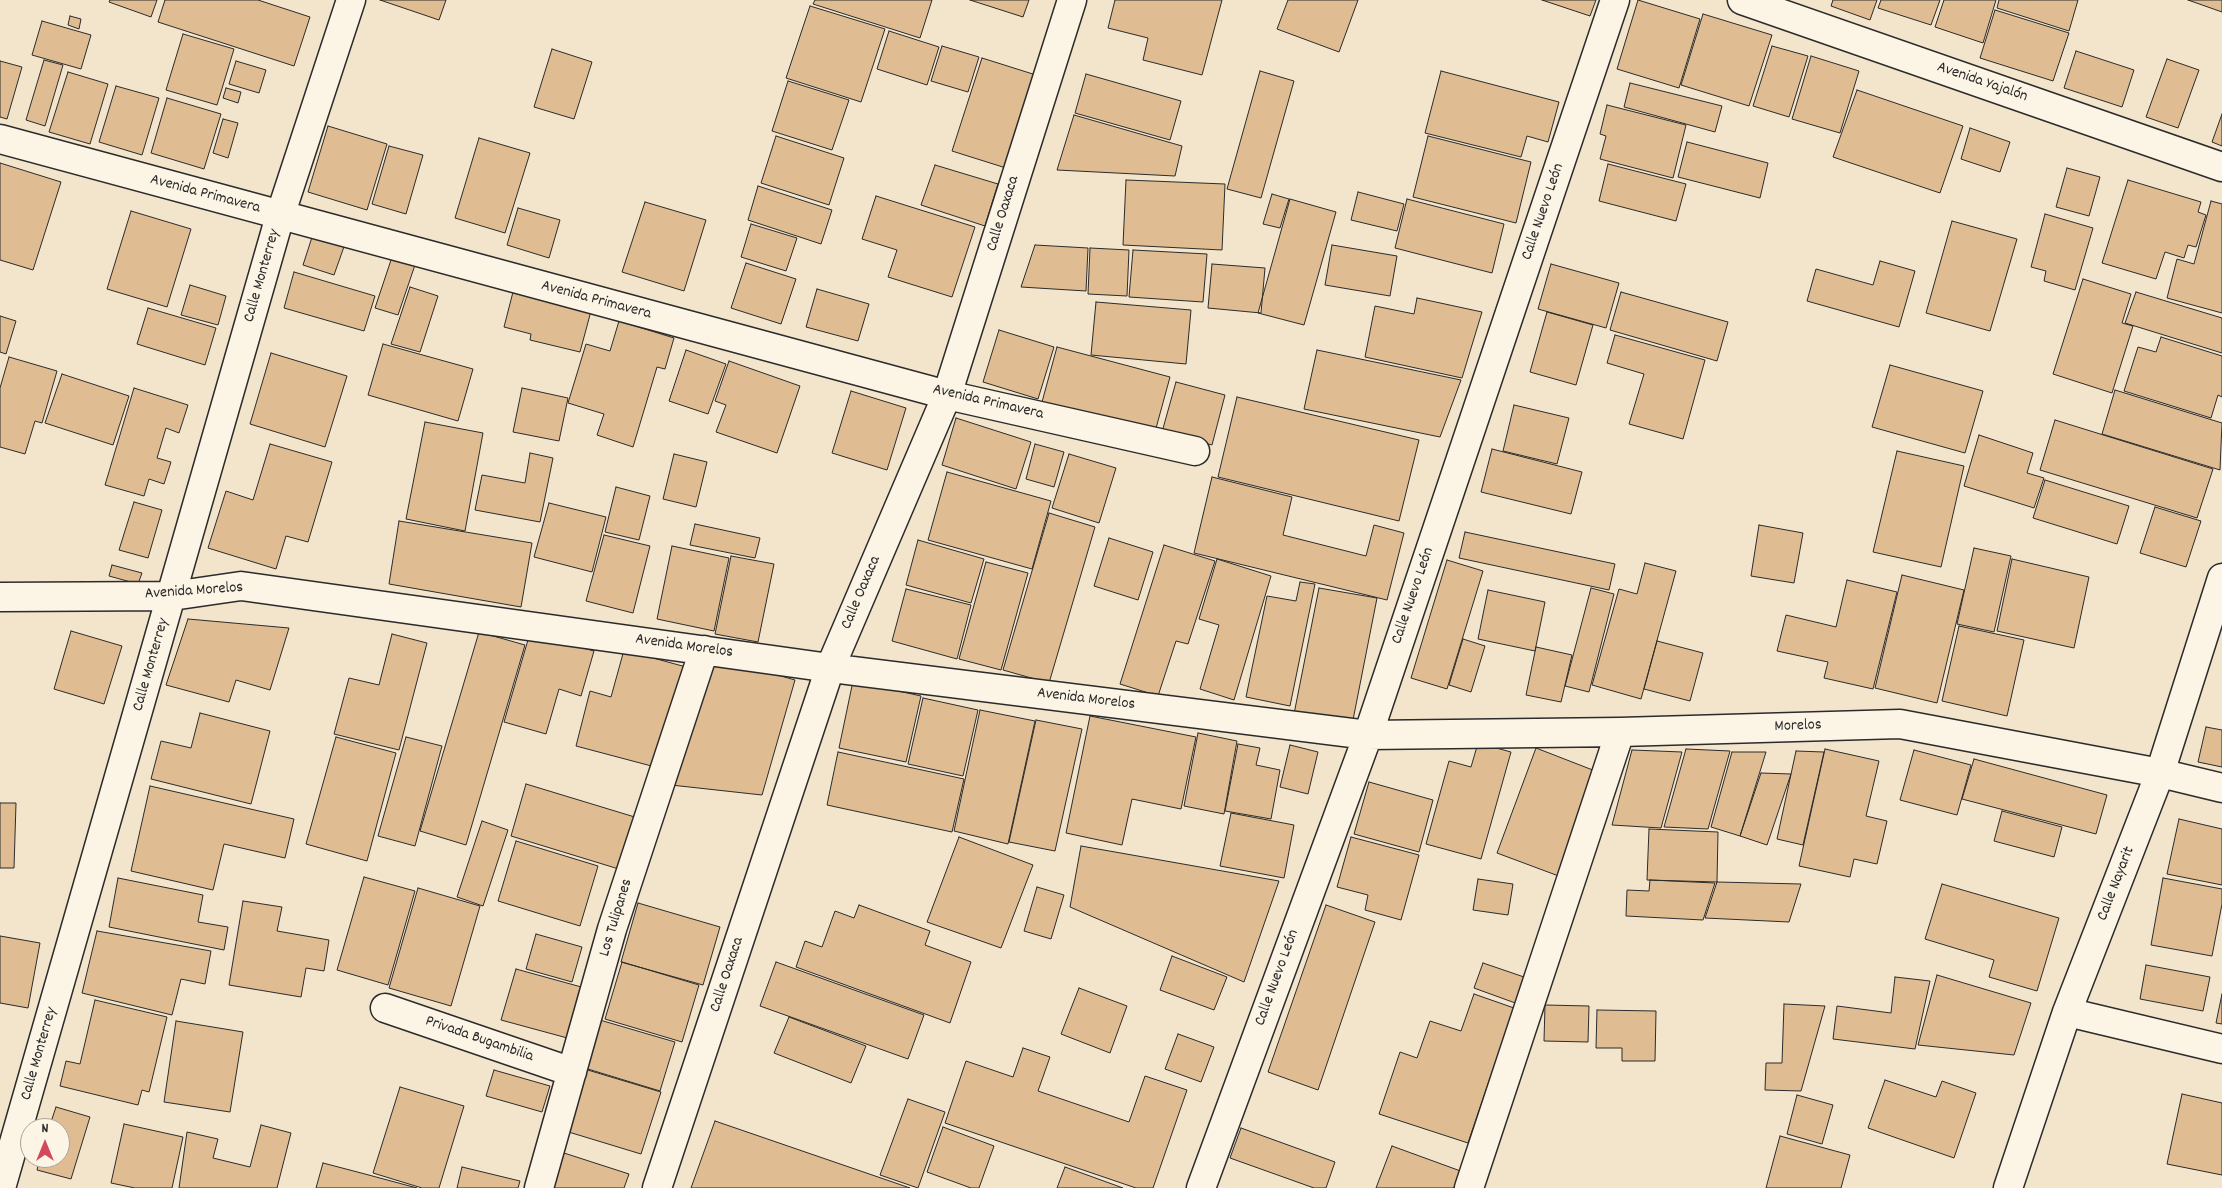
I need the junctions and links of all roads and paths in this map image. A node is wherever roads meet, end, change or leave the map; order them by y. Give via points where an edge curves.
1 (351, 0) edge
2 (1072, 0) edge
3 (1615, 0) edge
4 (1742, 0) edge
5 (0, 139) edge
6 (2222, 167) edge
7 (280, 216) junction
8 (947, 395) junction
9 (1195, 450) dead end
10 (2222, 578) edge
11 (172, 596) junction
12 (0, 597) edge
13 (704, 650) junction
14 (830, 668) junction
15 (1620, 732) junction
16 (1368, 735) junction
17 (2160, 773) junction
18 (2222, 788) edge
19 (386, 1008) dead end
20 (2067, 1012) junction
21 (2222, 1049) edge
22 (572, 1072) junction
23 (1, 1188) edge
24 (539, 1188) edge
25 (658, 1188) edge
26 (1201, 1188) edge
27 (1469, 1188) edge
28 (2008, 1188) edge

1 - 7 street, Calle Monterrey
2 - 8 street, Calle Oaxaca
3 - 16 street, Calle Nuevo León
4 - 6 street, Avenida Yajalón
5 - 7 street, Avenida Primavera
7 - 8 street, Avenida Primavera
7 - 11 street, Calle Monterrey
8 - 9 street, Avenida Primavera
8 - 14 street, Calle Oaxaca
10 - 17 street, Calle Nayarit
11 - 12 street, Avenida Morelos
11 - 13 street, Avenida Morelos via 241,586
11 - 23 street, Calle Monterrey
13 - 14 street, Avenida Morelos
13 - 22 street, Los Tulipanes via 612,930
14 - 16 street, Avenida Morelos
14 - 25 street, Calle Oaxaca
15 - 16 street, Morelos
15 - 17 street, Morelos via 1900,724
15 - 27 street
16 - 26 street, Calle Nuevo León
17 - 18 street, Morelos
17 - 20 street, Calle Nayarit
19 - 22 street, Privada Bugambilia
20 - 21 street
20 - 28 street, Calle Nayarit
22 - 24 street, Los Tulipanes

